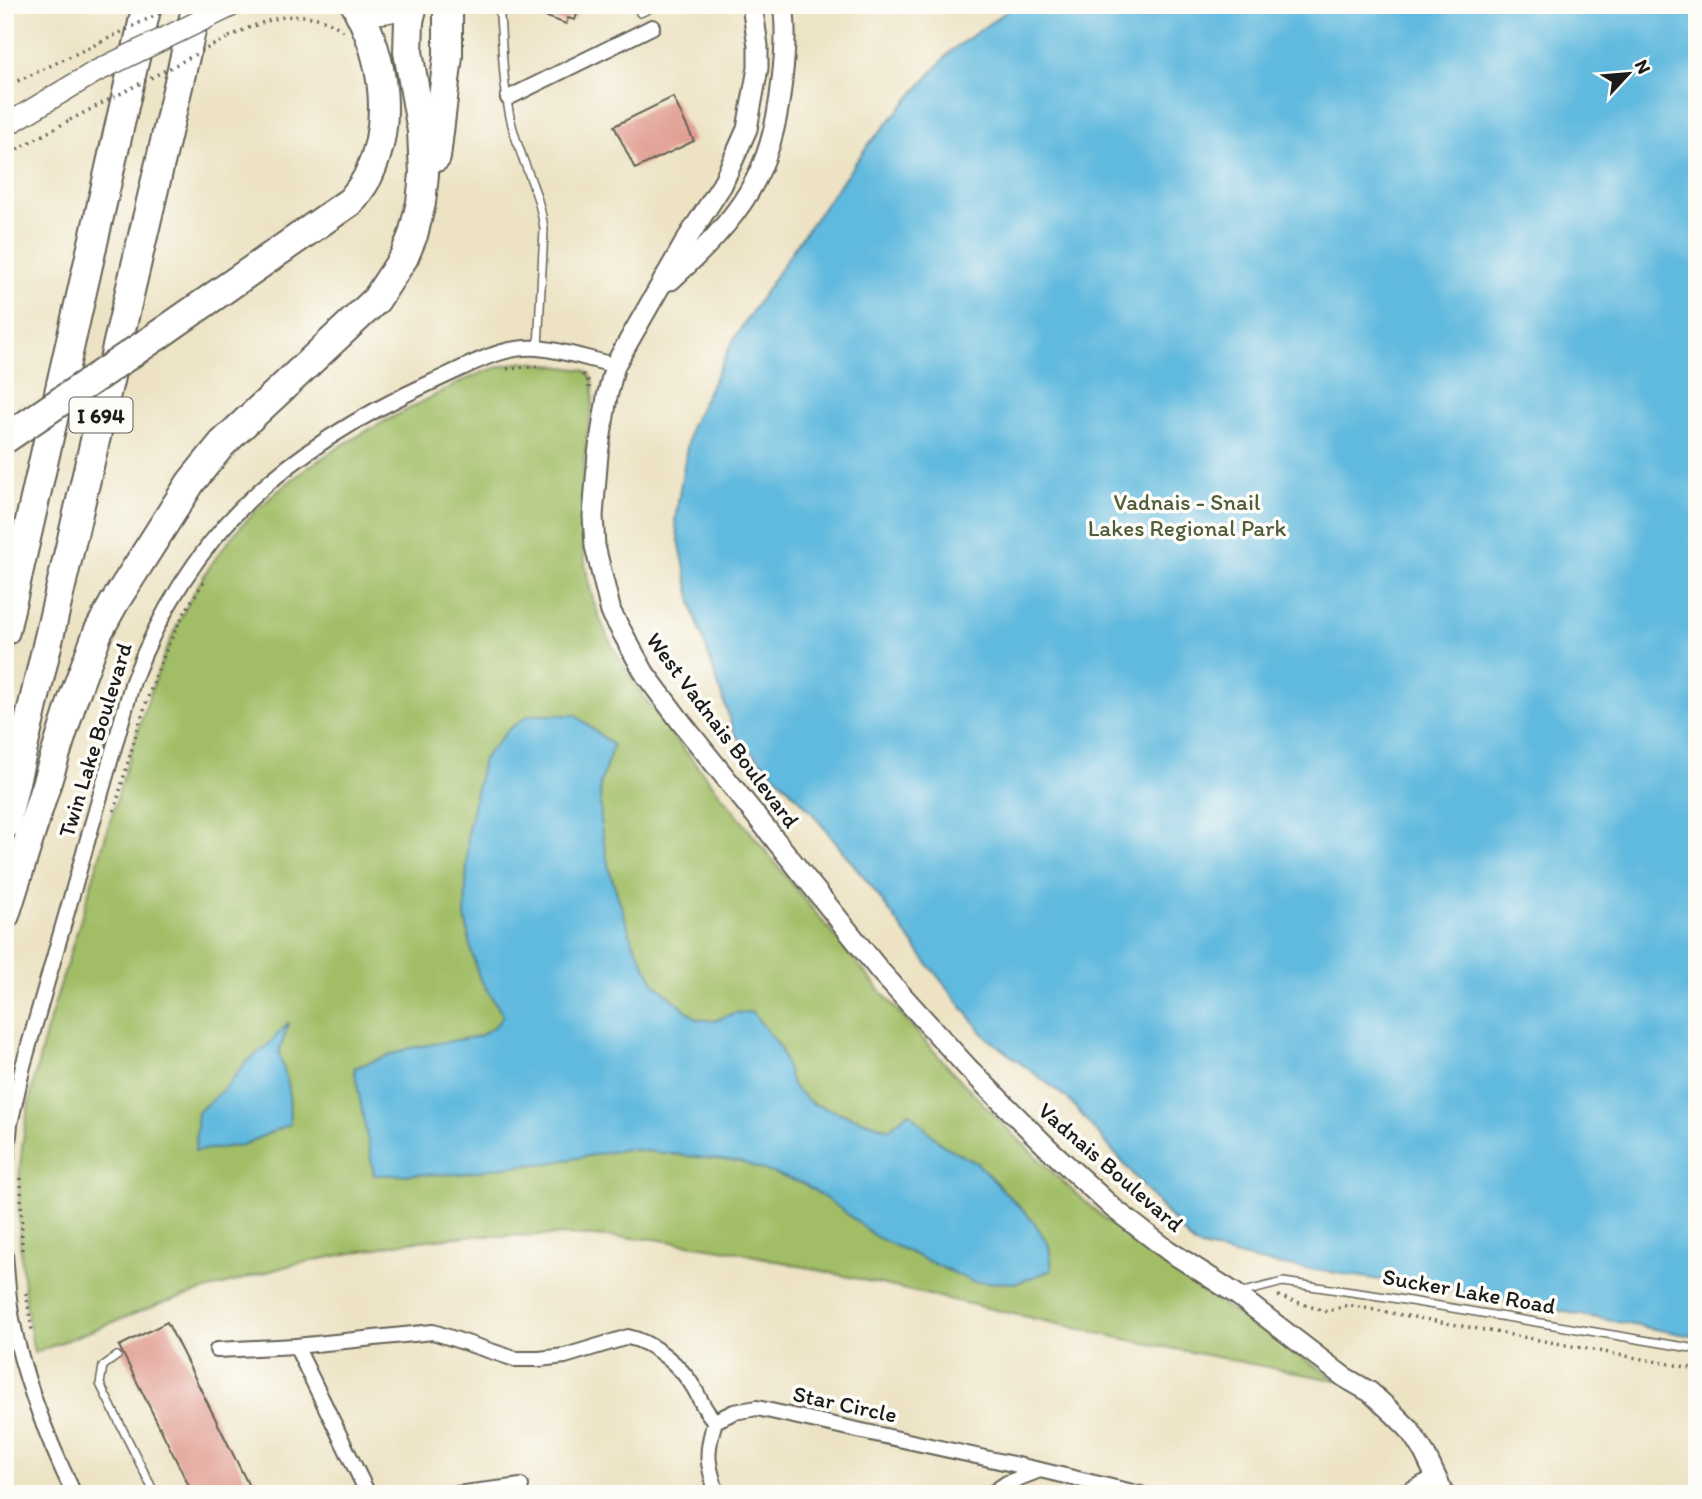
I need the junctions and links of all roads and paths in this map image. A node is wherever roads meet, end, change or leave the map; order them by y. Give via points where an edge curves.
1 (147, 5) edge
2 (176, 5) edge
3 (197, 5) edge
4 (233, 5) edge
5 (405, 5) edge
6 (413, 5) edge
7 (448, 5) edge
8 (499, 5) edge
9 (657, 5) edge
10 (752, 5) edge
11 (783, 5) edge
12 (354, 8) edge
13 (640, 13) dead end
14 (652, 27) dead end
15 (349, 39) dead end
16 (5, 87) edge
17 (508, 99) junction
18 (5, 126) edge
19 (5, 156) edge
20 (404, 257) junction
21 (657, 293) junction
22 (538, 348) junction
23 (615, 365) junction
24 (552, 366) dead end
25 (504, 369) dead end
26 (575, 370) dead end
27 (590, 391) dead end
28 (5, 439) edge
29 (208, 576) dead end
30 (5, 631) edge
31 (111, 819) dead end
32 (5, 825) edge
33 (826, 905) joint
34 (5, 915) edge
35 (22, 1167) dead end
36 (5, 1175) edge
37 (5, 1254) edge
38 (22, 1259) dead end
39 (24, 1285) dead end
40 (1256, 1289) junction
41 (1236, 1294) junction
42 (33, 1336) dead end
43 (296, 1346) junction
44 (1697, 1349) edge
45 (217, 1350) dead end
46 (117, 1356) dead end
47 (1697, 1369) edge
48 (715, 1421) junction
49 (1040, 1470) junction
50 (1440, 1485) edge
51 (521, 1486) dead end
52 (74, 1494) edge
53 (155, 1494) edge
54 (368, 1494) edge
55 (456, 1494) edge
56 (717, 1494) edge
57 (991, 1494) edge
58 (1140, 1494) edge
59 (1402, 1494) edge

1 - 30 highway, I 694
2 - 16 path, bridge
3 - 32 highway, I 694
4 - 18 main road, bridge via 95,72
5 - 12 main road via 373,13
6 - 20 highway via 408,52 422,131 424,174 421,203
7 - 20 highway via 448,56 433,180 425,220 416,243
8 - 17 lane
9 - 13 lane
10 - 21 street, West Vadnais Boulevard via 758,68 747,129 737,156
11 - 21 street, West Vadnais Boulevard via 785,40 778,116 758,180 721,232
12 - 28 highway, bridge via 377,54 383,109 369,176 351,201
14 - 17 street
15 - 19 path, bridge via 334,24 296,15 272,18
17 - 22 lane via 515,136 543,216
20 - 34 highway via 371,305 222,444 191,482 114,603 73,699
21 - 23 street, West Vadnais Boulevard
22 - 23 street, Twin Lake Boulevard
22 - 36 street, Twin Lake Boulevard via 505,352 469,366 363,415 323,440 277,474 192,565 148,642 129,694 23,1066
23 - 33 street, West Vadnais Boulevard via 598,454 593,516 595,546 611,612 645,674
24 - 25 path
26 - 27 path via 586,377
29 - 31 path via 165,652
33 - 41 street, Vadnais Boulevard via 933,1031 1048,1149 1169,1251
35 - 38 path
37 - 52 street via 22,1364
39 - 42 path
40 - 41 lane, Sucker Lake Road
40 - 44 lane, Sucker Lake Road via 1283,1282
40 - 47 path via 1327,1312 1348,1305
41 - 50 street, Vadnais Boulevard via 1394,1414 1424,1452
43 - 45 street
43 - 48 street via 433,1332 515,1359 539,1359 628,1337 639,1339 683,1372
43 - 54 street
46 - 53 lane via 103,1366 100,1384
48 - 49 street, Star Circle via 757,1408
48 - 56 street via 707,1461
49 - 57 street
49 - 58 street, Star Circle
50 - 59 street
51 - 55 street

